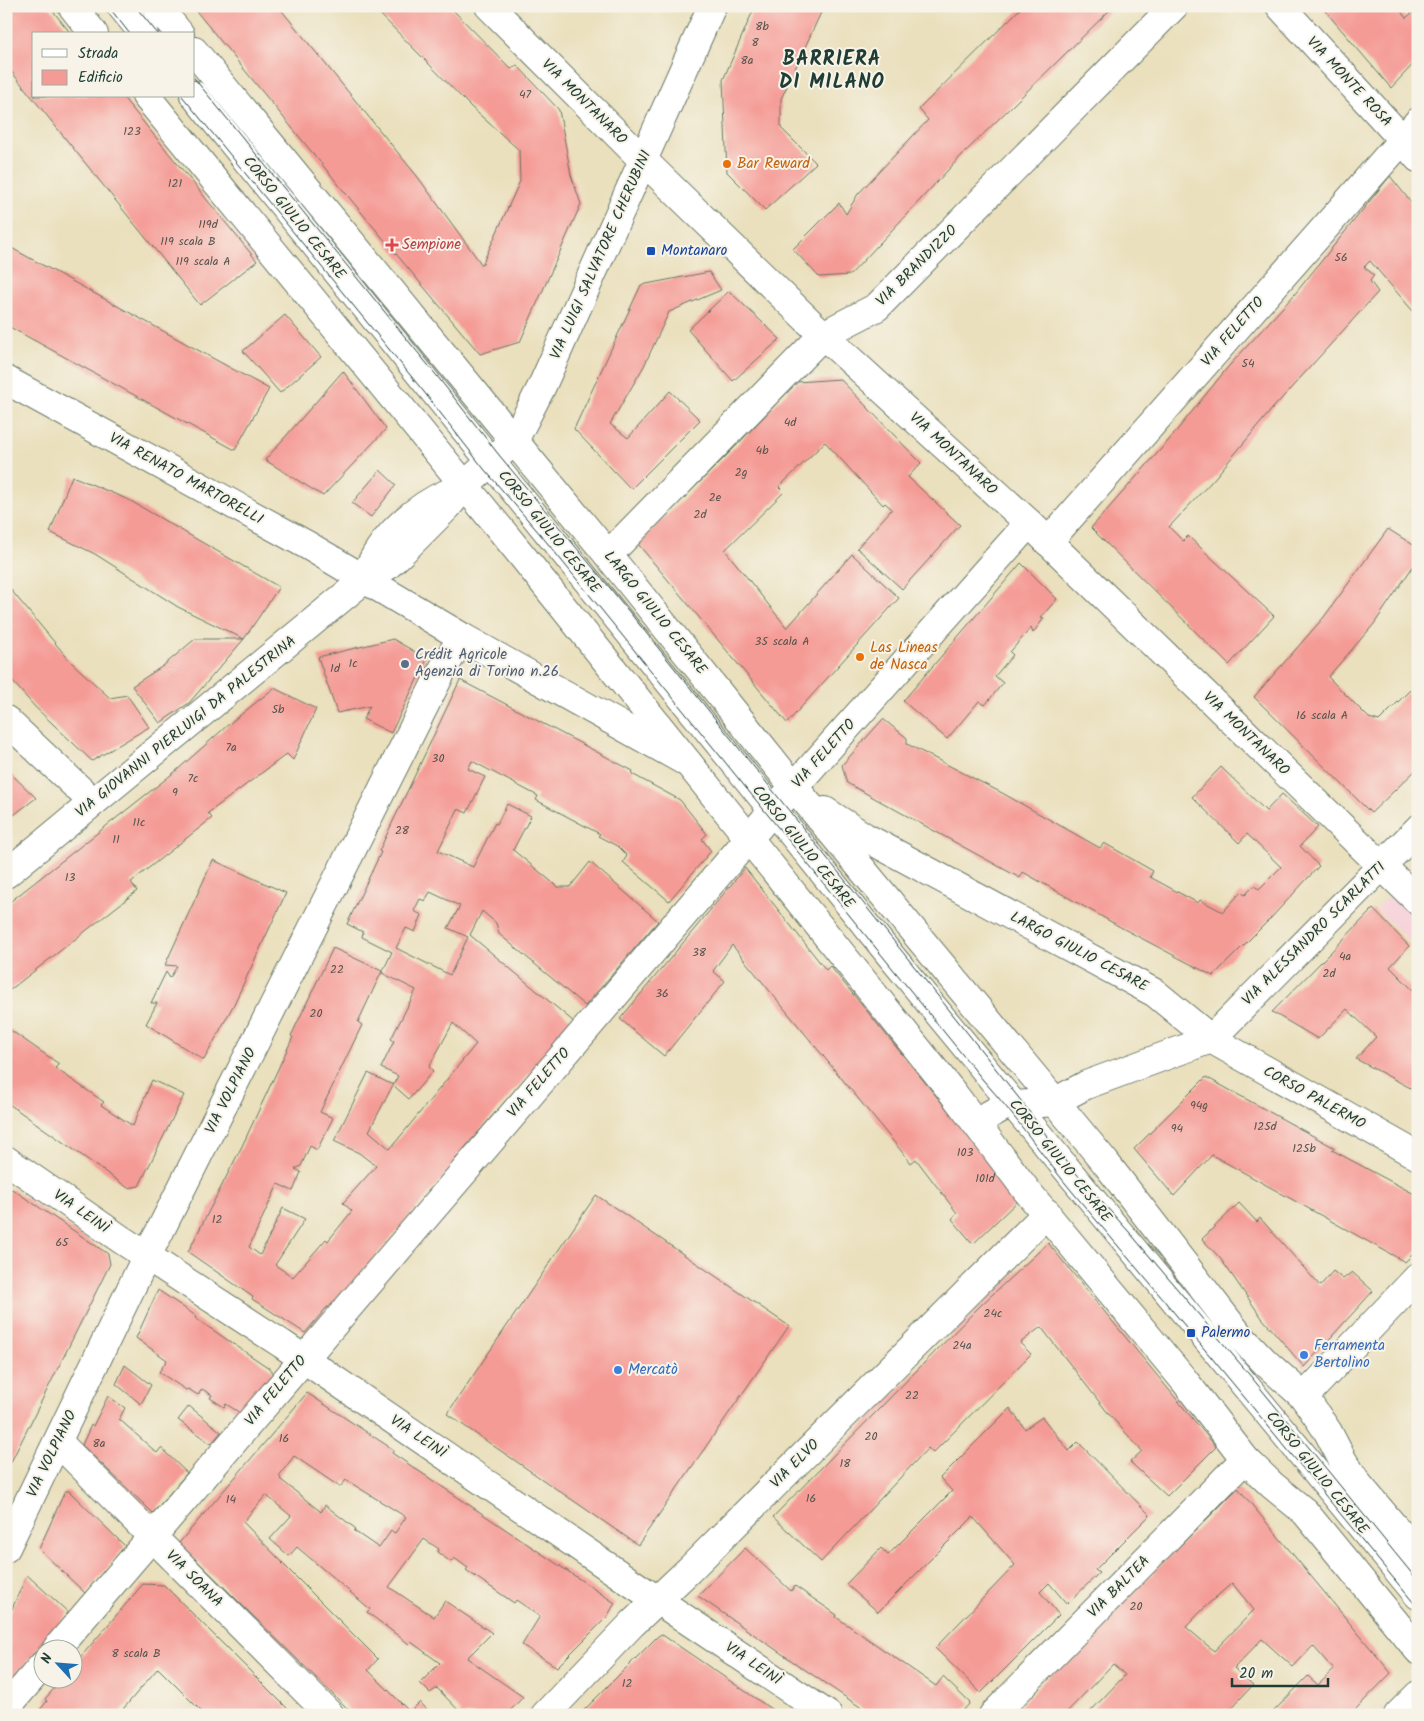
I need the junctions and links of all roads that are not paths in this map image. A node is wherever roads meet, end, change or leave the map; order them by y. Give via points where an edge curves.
1 (72, 6) edge
2 (121, 6) edge
3 (157, 6) edge
4 (489, 6) edge
5 (712, 6) edge
6 (1174, 6) edge
7 (1280, 6) edge
8 (92, 32) edge
9 (142, 32) edge
10 (178, 32) edge
11 (195, 52) edge
12 (195, 96) edge
13 (148, 98) edge
14 (1413, 140) edge
15 (643, 160) junction
16 (823, 334) junction
17 (6, 380) edge
18 (514, 441) junction
19 (492, 461) junction
20 (465, 485) junction
21 (1028, 523) junction
22 (1048, 542) junction
23 (608, 555) junction
24 (364, 579) junction
25 (462, 637) junction
26 (6, 720) edge
27 (688, 763) junction
28 (778, 800) junction
29 (93, 802) junction
30 (825, 815) junction
31 (1418, 829) edge
32 (749, 839) junction
33 (1382, 866) junction
34 (6, 874) edge
35 (1418, 901) edge
36 (1212, 1040) junction
37 (1054, 1102) junction
38 (1014, 1105) junction
39 (976, 1122) junction
40 (1418, 1156) edge
41 (6, 1160) edge
42 (1046, 1213) junction
43 (147, 1255) junction
44 (1418, 1277) edge
45 (304, 1359) junction
46 (1304, 1397) junction
47 (58, 1442) junction
48 (1245, 1459) junction
49 (152, 1537) junction
50 (6, 1548) edge
51 (1418, 1555) edge
52 (1418, 1595) edge
53 (657, 1600) junction
54 (66, 1638) edge
55 (1418, 1650) edge
56 (32, 1678) edge
57 (1418, 1695) edge
58 (6, 1708) edge
59 (330, 1715) edge
60 (545, 1715) edge
61 (828, 1715) edge
62 (993, 1715) edge
63 (1398, 1715) edge

1 - 8 street
2 - 9 street
3 - 10 street
4 - 15 street, VIA MONTANARO
5 - 15 street, VIA LUIGI SALVATORE CHERUBINI
6 - 16 street, VIA BRANDIZZO via 877,307
7 - 14 street, VIA MONTE ROSA
11 - 18 street, CORSO GIULIO CESARE
12 - 19 street, CORSO GIULIO CESARE
13 - 20 street
14 - 22 street, VIA FELETTO
15 - 16 street, VIA MONTANARO
15 - 18 street, VIA LUIGI SALVATORE CHERUBINI
16 - 21 street, VIA MONTANARO
16 - 23 street, VIA BRANDIZZO
17 - 24 street, VIA RENATO MARTORELLI
18 - 19 street, VIA LUIGI SALVATORE CHERUBINI
18 - 23 street, LARGO GIULIO CESARE
19 - 20 street, VIA LUIGI SALVATORE CHERUBINI
19 - 28 street, CORSO GIULIO CESARE
20 - 24 street via 387,566
20 - 27 street
21 - 22 street, VIA MONTANARO
21 - 28 street, VIA FELETTO
22 - 33 street, VIA MONTANARO
23 - 28 street, LARGO GIULIO CESARE
24 - 25 street
24 - 29 street, VIA GIOVANNI PIERLUIGI DA PALESTRINA
25 - 27 street
25 - 43 street, VIA VOLPIANO via 442,669
26 - 29 street
27 - 32 street
28 - 30 street, LARGO GIULIO CESARE
28 - 32 street, VIA FELETTO
28 - 38 street, CORSO GIULIO CESARE
29 - 34 street, VIA GIOVANNI PIERLUIGI DA PALESTRINA
30 - 36 street, LARGO GIULIO CESARE via 1155,993
30 - 37 street, LARGO GIULIO CESARE
31 - 33 street, VIA ALESSANDRO SCARLATTI
32 - 39 street
32 - 45 street, VIA FELETTO
33 - 35 street, VIA MONTANARO
33 - 36 street, VIA ALESSANDRO SCARLATTI
36 - 37 street via 1086,1085
36 - 40 street, CORSO PALERMO
37 - 38 street
37 - 46 street, CORSO GIULIO CESARE via 1239,1334
38 - 39 street
38 - 52 street, CORSO GIULIO CESARE
39 - 42 street
41 - 43 street, VIA LEINÌ
42 - 48 street
42 - 53 street, VIA ELVO
43 - 45 street, VIA LEINÌ
43 - 47 street, VIA VOLPIANO
44 - 46 street
45 - 49 street, VIA FELETTO
45 - 53 street, VIA LEINÌ
46 - 51 street, CORSO GIULIO CESARE via 1358,1484
47 - 49 street, VIA SOANA
47 - 50 street, VIA VOLPIANO
48 - 55 street via 1305,1512
48 - 62 street, VIA BALTEA
49 - 54 street, VIA FELETTO
49 - 59 street, VIA SOANA
53 - 60 street, VIA ELVO
53 - 61 street, VIA LEINÌ
56 - 58 street
57 - 63 street

